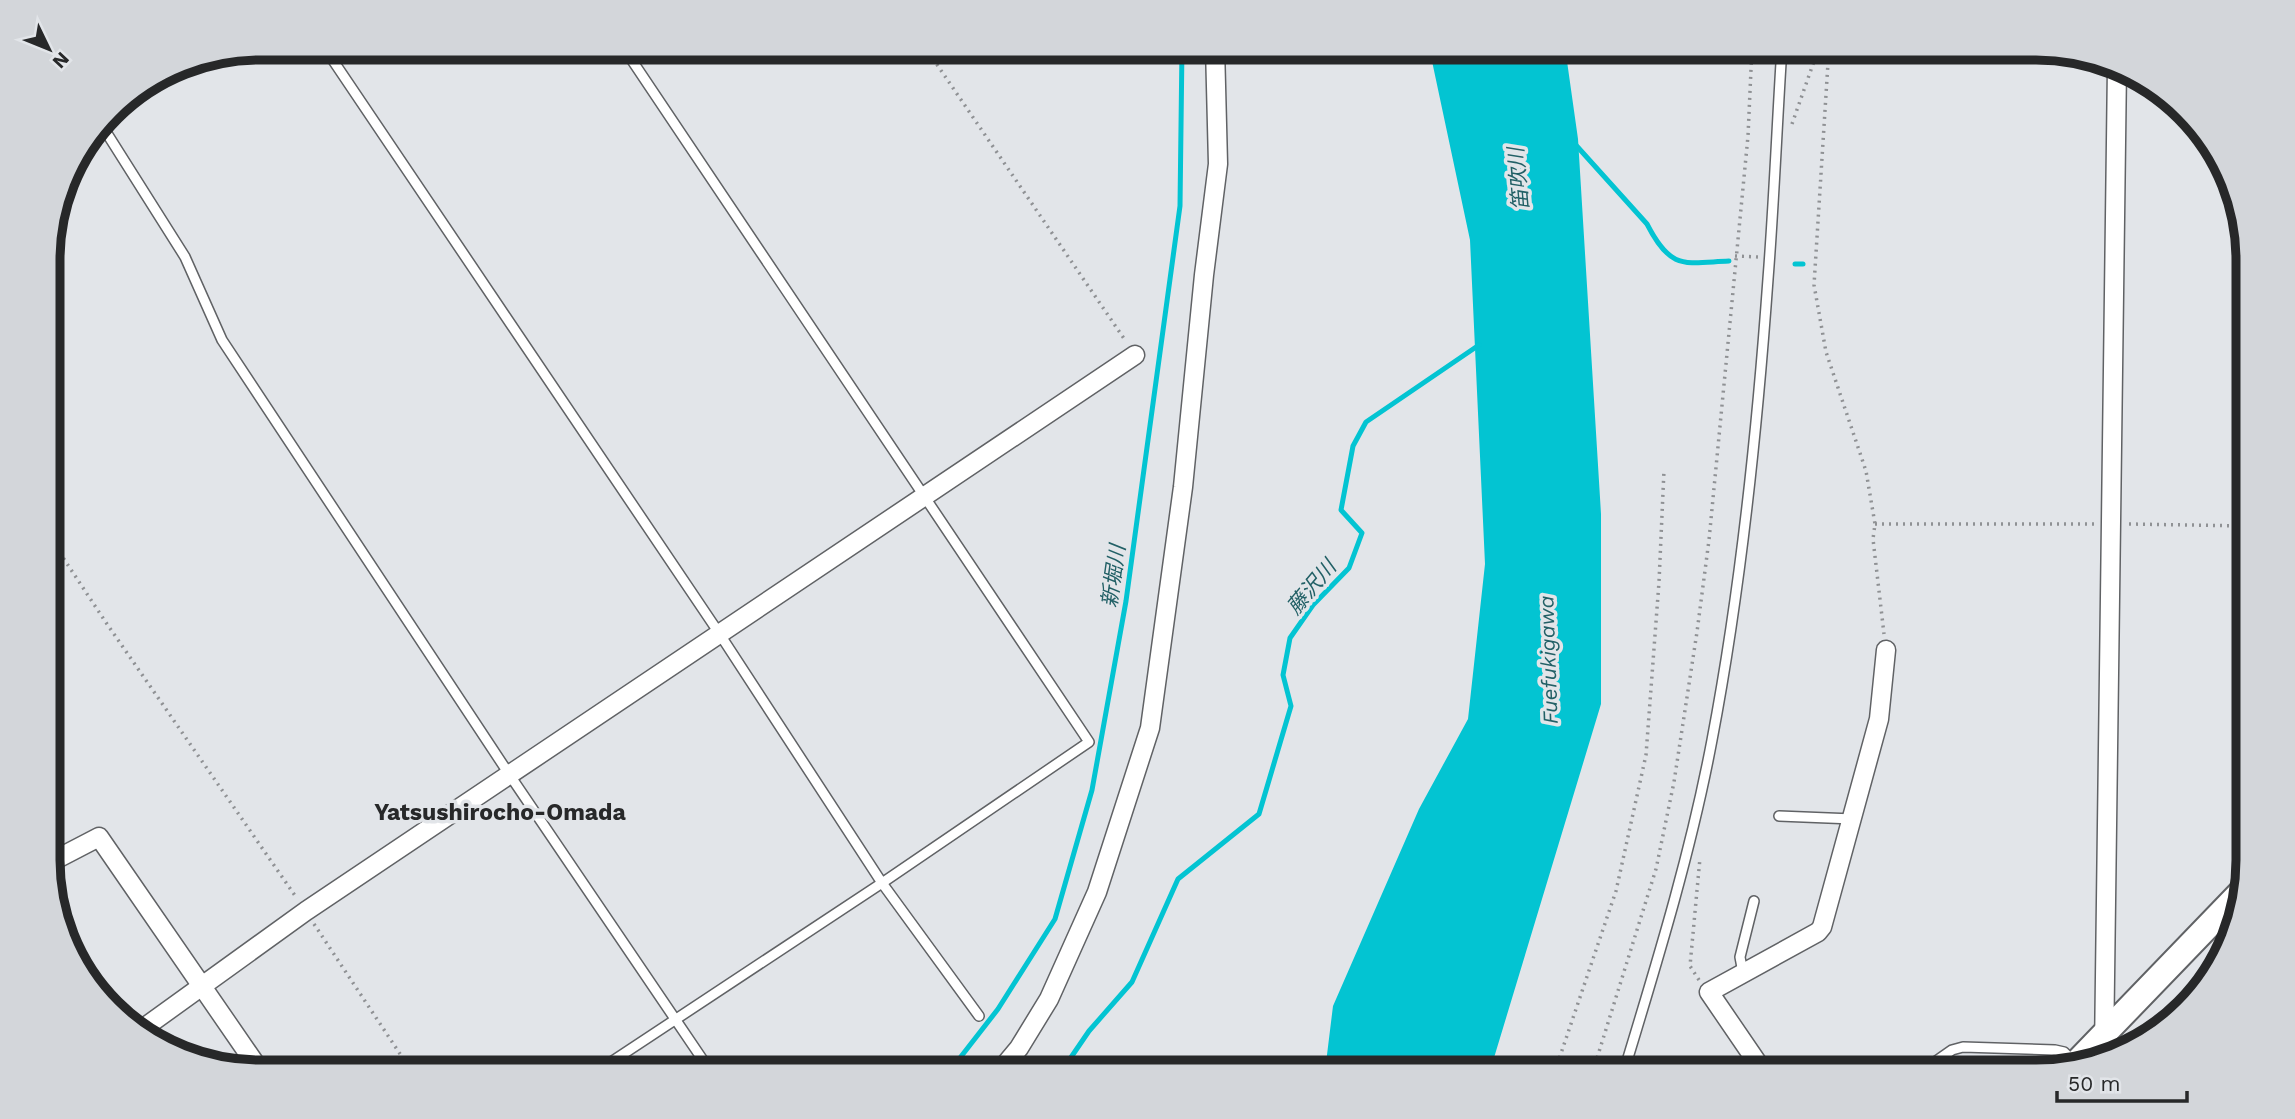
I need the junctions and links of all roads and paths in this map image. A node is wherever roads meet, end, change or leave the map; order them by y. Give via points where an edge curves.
1 (332, 59) edge
2 (631, 59) edge
3 (933, 59) edge
4 (1215, 59) edge
5 (1751, 59) edge
6 (1781, 59) edge
7 (1815, 59) edge
8 (1828, 59) edge
9 (2117, 77) edge
10 (106, 132) edge
11 (1775, 147) junction
12 (1734, 256) junction
13 (1764, 257) dead end
14 (1135, 355) joint
15 (1664, 470) dead end
16 (925, 495) junction
17 (1875, 524) junction
18 (2111, 524) junction
19 (2236, 526) edge
20 (60, 552) edge
21 (719, 633) junction
22 (1886, 650) joint
23 (509, 774) junction
24 (1779, 816) dead end
25 (1853, 819) junction
26 (1693, 830) junction
27 (59, 858) edge
28 (883, 883) junction
29 (1754, 901) dead end
30 (2231, 903) edge
31 (306, 911) junction
32 (1743, 973) junction
33 (1696, 976) dead end
34 (202, 984) junction
35 (979, 1016) dead end
36 (676, 1019) junction
37 (148, 1025) edge
38 (2104, 1043) edge
39 (2070, 1057) edge
40 (253, 1059) edge
41 (1559, 1059) edge
42 (1597, 1059) edge
43 (1627, 1059) edge
44 (1755, 1059) edge
45 (1939, 1059) edge
46 (404, 1060) edge
47 (614, 1060) edge
48 (703, 1060) edge
49 (1009, 1060) edge

1 - 21 lane
2 - 16 lane
3 - 14 path
4 - 49 street via 1218,164 1183,487 1150,728 1097,891 1049,999
5 - 12 path
6 - 11 lane
7 - 11 path via 1788,135
8 - 17 path via 1814,285 1826,352 1866,471
9 - 18 street
10 - 23 lane via 185,257 222,340
11 - 26 lane via 1752,471 1730,635
12 - 13 path
12 - 42 path via 1709,540 1674,782 1656,869
14 - 16 street
15 - 41 path via 1646,755 1616,891
16 - 21 street
16 - 28 lane via 1088,742
17 - 18 path
17 - 22 path
18 - 19 path
18 - 38 street
20 - 31 path
21 - 23 street
21 - 28 lane
22 - 25 street via 1879,719
23 - 31 street
23 - 36 lane
24 - 25 lane
25 - 32 street via 1822,927
26 - 33 path via 1700,845 1690,966
26 - 43 lane
27 - 34 street via 99,837
28 - 35 lane
28 - 36 lane
29 - 32 lane via 1740,957
30 - 38 main road
31 - 34 street
31 - 46 path
32 - 44 street via 1710,992
34 - 37 street
34 - 40 street
36 - 47 lane
36 - 48 lane
39 - 45 lane via 2054,1050 1963,1047

